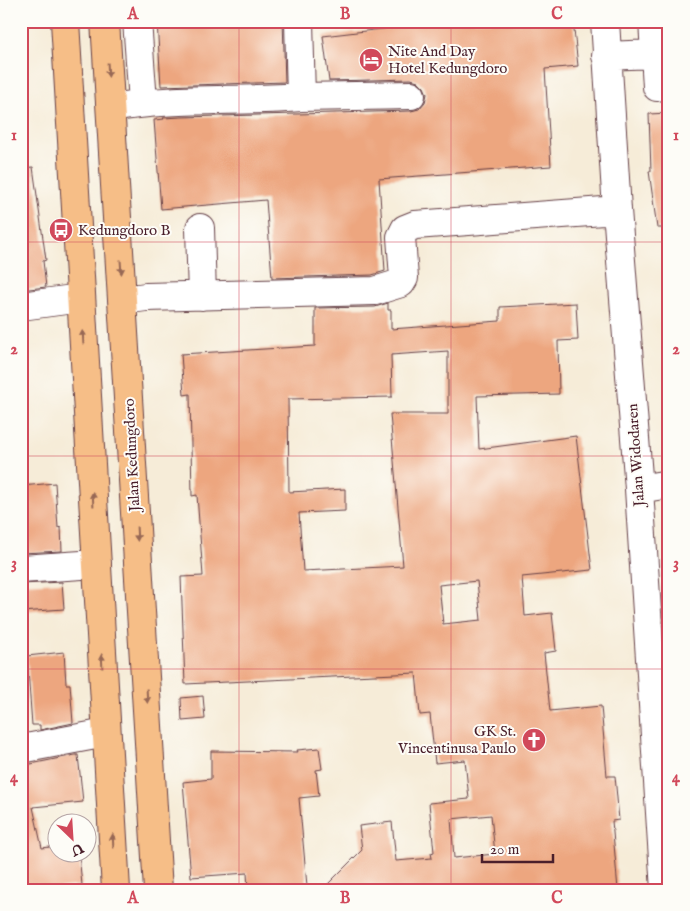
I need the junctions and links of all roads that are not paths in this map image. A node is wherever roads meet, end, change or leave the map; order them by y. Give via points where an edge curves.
1 (64, 21) edge
2 (105, 21) edge
3 (137, 21) edge
4 (299, 21) edge
5 (605, 21) edge
6 (653, 21) edge
7 (654, 54) junction
8 (606, 56) junction
9 (657, 87) dead end
10 (411, 95) dead end
11 (301, 97) junction
12 (143, 102) junction
13 (111, 108) junction
14 (617, 210) junction
15 (200, 228) dead end
16 (119, 239) junction
17 (78, 242) junction
18 (202, 296) junction
19 (81, 298) junction
20 (123, 300) junction
21 (21, 306) edge
22 (669, 484) edge
23 (639, 488) junction
24 (97, 564) junction
25 (21, 569) edge
26 (106, 734) junction
27 (21, 749) edge
28 (116, 890) edge
29 (158, 890) edge
30 (665, 890) edge

1 - 17 main road
2 -> 13 main road, Jalan Kedungdoro
3 - 12 street
4 - 11 street
5 - 8 street, Jalan Widodaren
6 - 7 street
7 - 8 street
7 - 9 street
8 - 14 street, Jalan Widodaren
10 - 11 street
11 - 12 street
12 - 13 street
13 - 16 main road, Jalan Kedungdoro
14 - 18 street via 415,225 405,230 402,237 404,278 401,284 375,291
14 - 23 street, Jalan Widodaren
15 - 18 street
16 - 17 main road
16 -> 20 main road, Jalan Kedungdoro
17 - 19 main road
18 - 20 street
19 - 21 street
24 -> 19 main road
20 -> 29 main road, Jalan Kedungdoro
22 - 23 street
23 - 30 street, Jalan Widodaren
24 - 25 street
26 -> 24 main road
26 - 27 street
28 -> 26 main road

